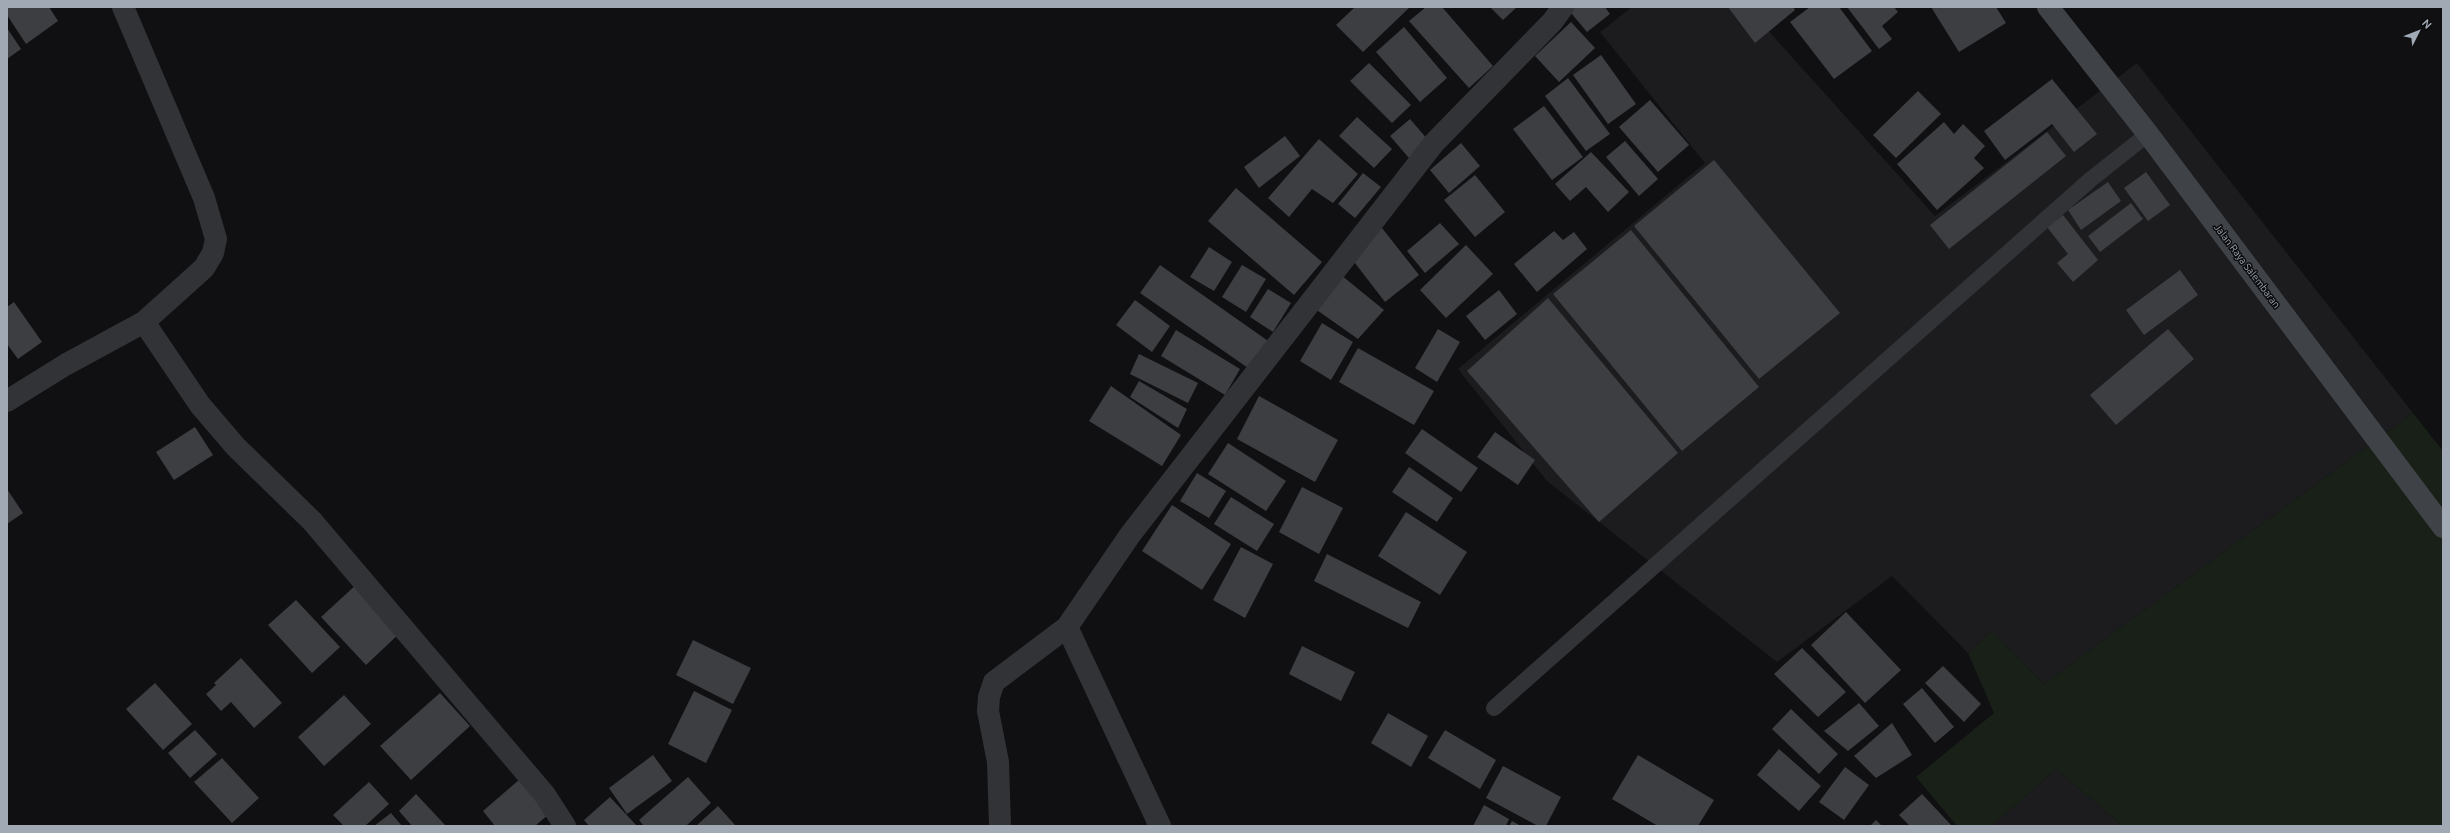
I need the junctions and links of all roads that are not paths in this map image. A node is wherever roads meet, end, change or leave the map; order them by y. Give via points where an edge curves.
1 (123, 7) edge
2 (1563, 7) edge
3 (2048, 7) edge
4 (2148, 134) junction
5 (144, 322) junction
6 (7, 401) edge
7 (2443, 527) edge
8 (1067, 627) junction
9 (1494, 708) dead end
10 (565, 826) edge
11 (1000, 826) edge
12 (1160, 826) edge

1 - 5 street via 204,198 216,239 213,253 204,268
2 - 8 street via 1552,22 1434,143 1130,535
3 - 4 main road, Jalan Raya Salembaran
4 - 7 main road, Jalan Raya Salembaran
4 - 9 lane via 2090,180
5 - 6 street via 65,365
5 - 10 street via 200,405 236,447 312,521 545,795
8 - 11 street via 994,682 988,711 998,762
8 - 12 street

